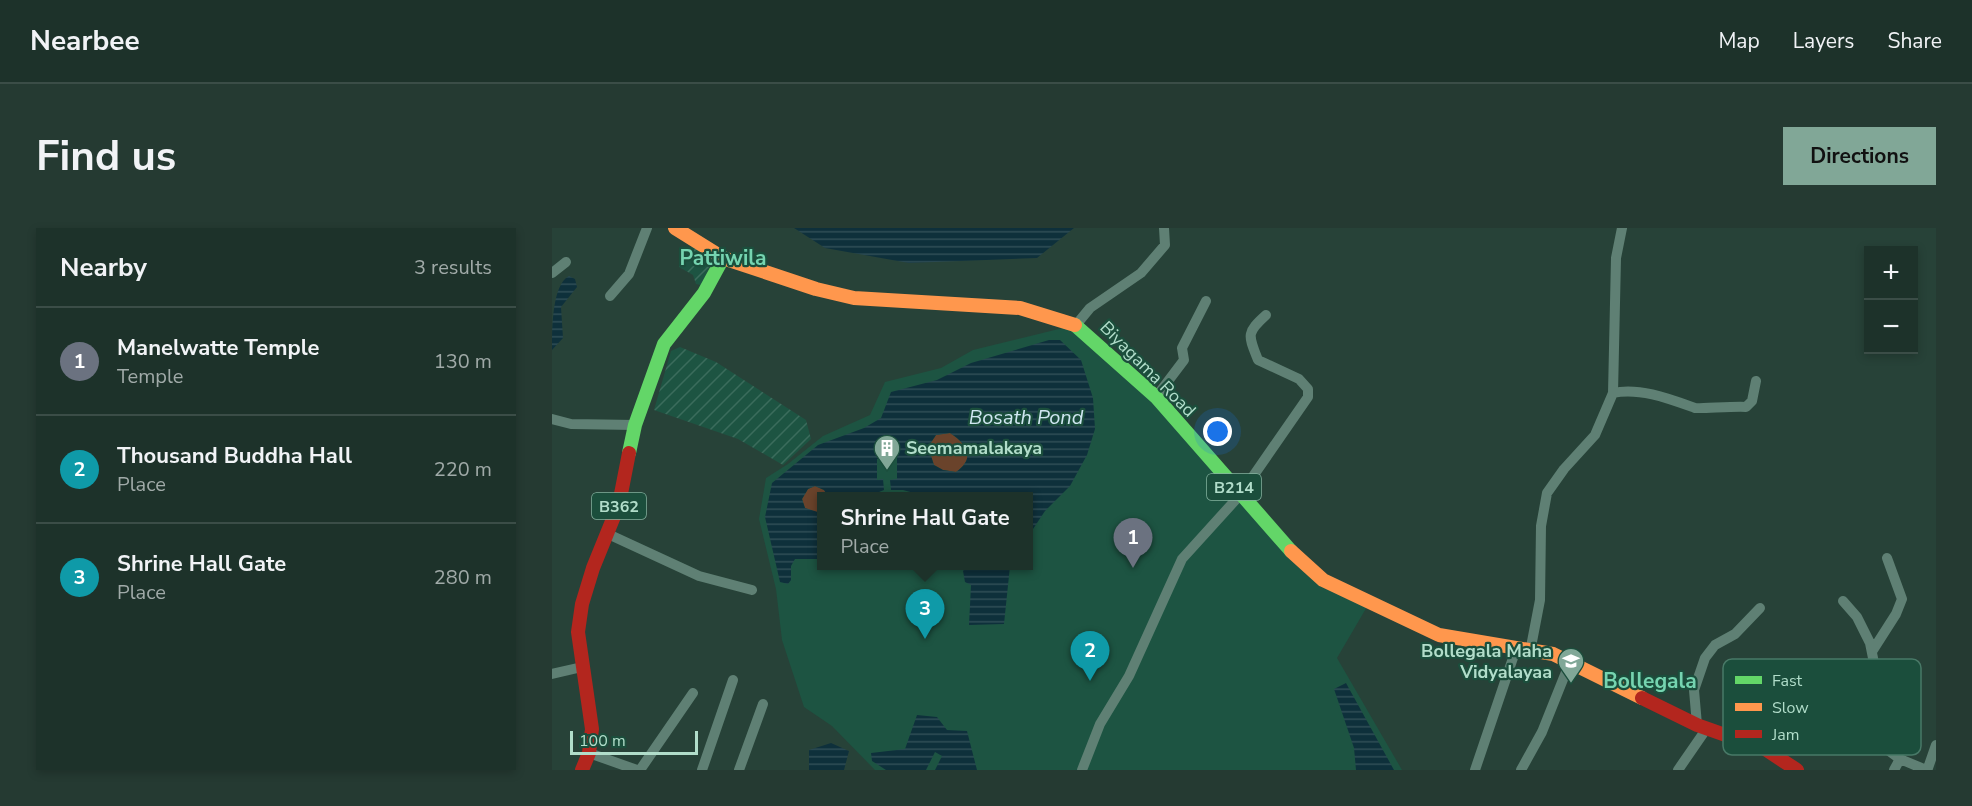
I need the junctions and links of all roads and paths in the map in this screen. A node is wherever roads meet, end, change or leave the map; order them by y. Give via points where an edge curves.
1 (647, 228) edge
2 (675, 228) edge
3 (1164, 228) edge
4 (1622, 228) edge
5 (723, 258) junction
6 (566, 262) dead end
7 (552, 273) edge
8 (610, 296) dead end
9 (1206, 301) dead end
10 (1266, 315) dead end
11 (1076, 325) junction
12 (1756, 381) dead end
13 (1613, 393) junction
14 (1156, 397) junction
15 (552, 419) edge
16 (635, 425) junction
17 (1240, 495) junction
18 (608, 534) junction
19 (1887, 558) dead end
20 (752, 590) dead end
21 (1843, 601) dead end
22 (1760, 608) dead end
23 (1516, 649) junction
24 (1873, 650) junction
25 (1530, 652) junction
26 (1873, 659) edge
27 (1570, 662) junction
28 (582, 667) junction
29 (552, 674) edge
30 (733, 680) dead end
31 (693, 693) dead end
32 (763, 704) dead end
33 (1702, 726) junction
34 (1723, 734) edge
35 (1936, 745) edge
36 (589, 753) junction
37 (1774, 755) edge
38 (1895, 755) edge
39 (1900, 759) junction
40 (582, 770) edge
41 (638, 770) edge
42 (702, 770) edge
43 (739, 770) edge
44 (1082, 770) edge
45 (1475, 770) edge
46 (1521, 770) edge
47 (1678, 770) edge
48 (1797, 770) edge
49 (1894, 770) edge

1 - 8 street via 629,274
2 - 5 main road, Biyagama Road / B214
3 - 11 street via 1165,245 1141,273 1090,308
4 - 13 street via 1616,258
5 - 11 main road, Biyagama Road / B214 via 854,298 1020,308
5 - 16 main road, B362 via 704,293 664,344
6 - 7 street
9 - 14 street via 1182,348 1184,360
10 - 17 street via 1252,328 1249,338 1258,360 1299,379 1308,389 1308,397
11 - 14 main road, Biyagama Road / B214
12 - 13 street via 1752,401 1746,407 1721,405 1697,409 1627,390
13 - 25 street via 1595,435 1548,493 1541,526 1540,600
14 - 17 main road, Biyagama Road / B214
15 - 16 street via 571,424
16 - 18 main road, B362 via 622,495
17 - 23 main road, Biyagama Road / B214 via 1310,570 1334,586 1439,635
17 - 44 street via 1182,559 1129,676 1100,724
18 - 20 street via 699,576
18 - 28 main road, B362 via 582,604
19 - 24 street via 1902,599
21 - 24 street via 1857,617
22 - 33 street via 1705,658 1694,690
23 - 25 main road, Biyagama Road / B214
23 - 45 street
24 - 26 street
25 - 27 main road, Biyagama Road / B214 via 1553,654
27 - 33 main road, Biyagama Road / B214
27 - 46 street via 1542,732
28 - 29 street
28 - 36 main road, B362 via 592,729
30 - 42 street
31 - 41 street
32 - 43 street
33 - 34 main road, Biyagama Road / B214
33 - 47 street
35 - 39 street via 1924,770
36 - 40 main road, B362
36 - 41 street
37 - 48 main road, Biyagama Road / B214
38 - 39 street
39 - 49 street

